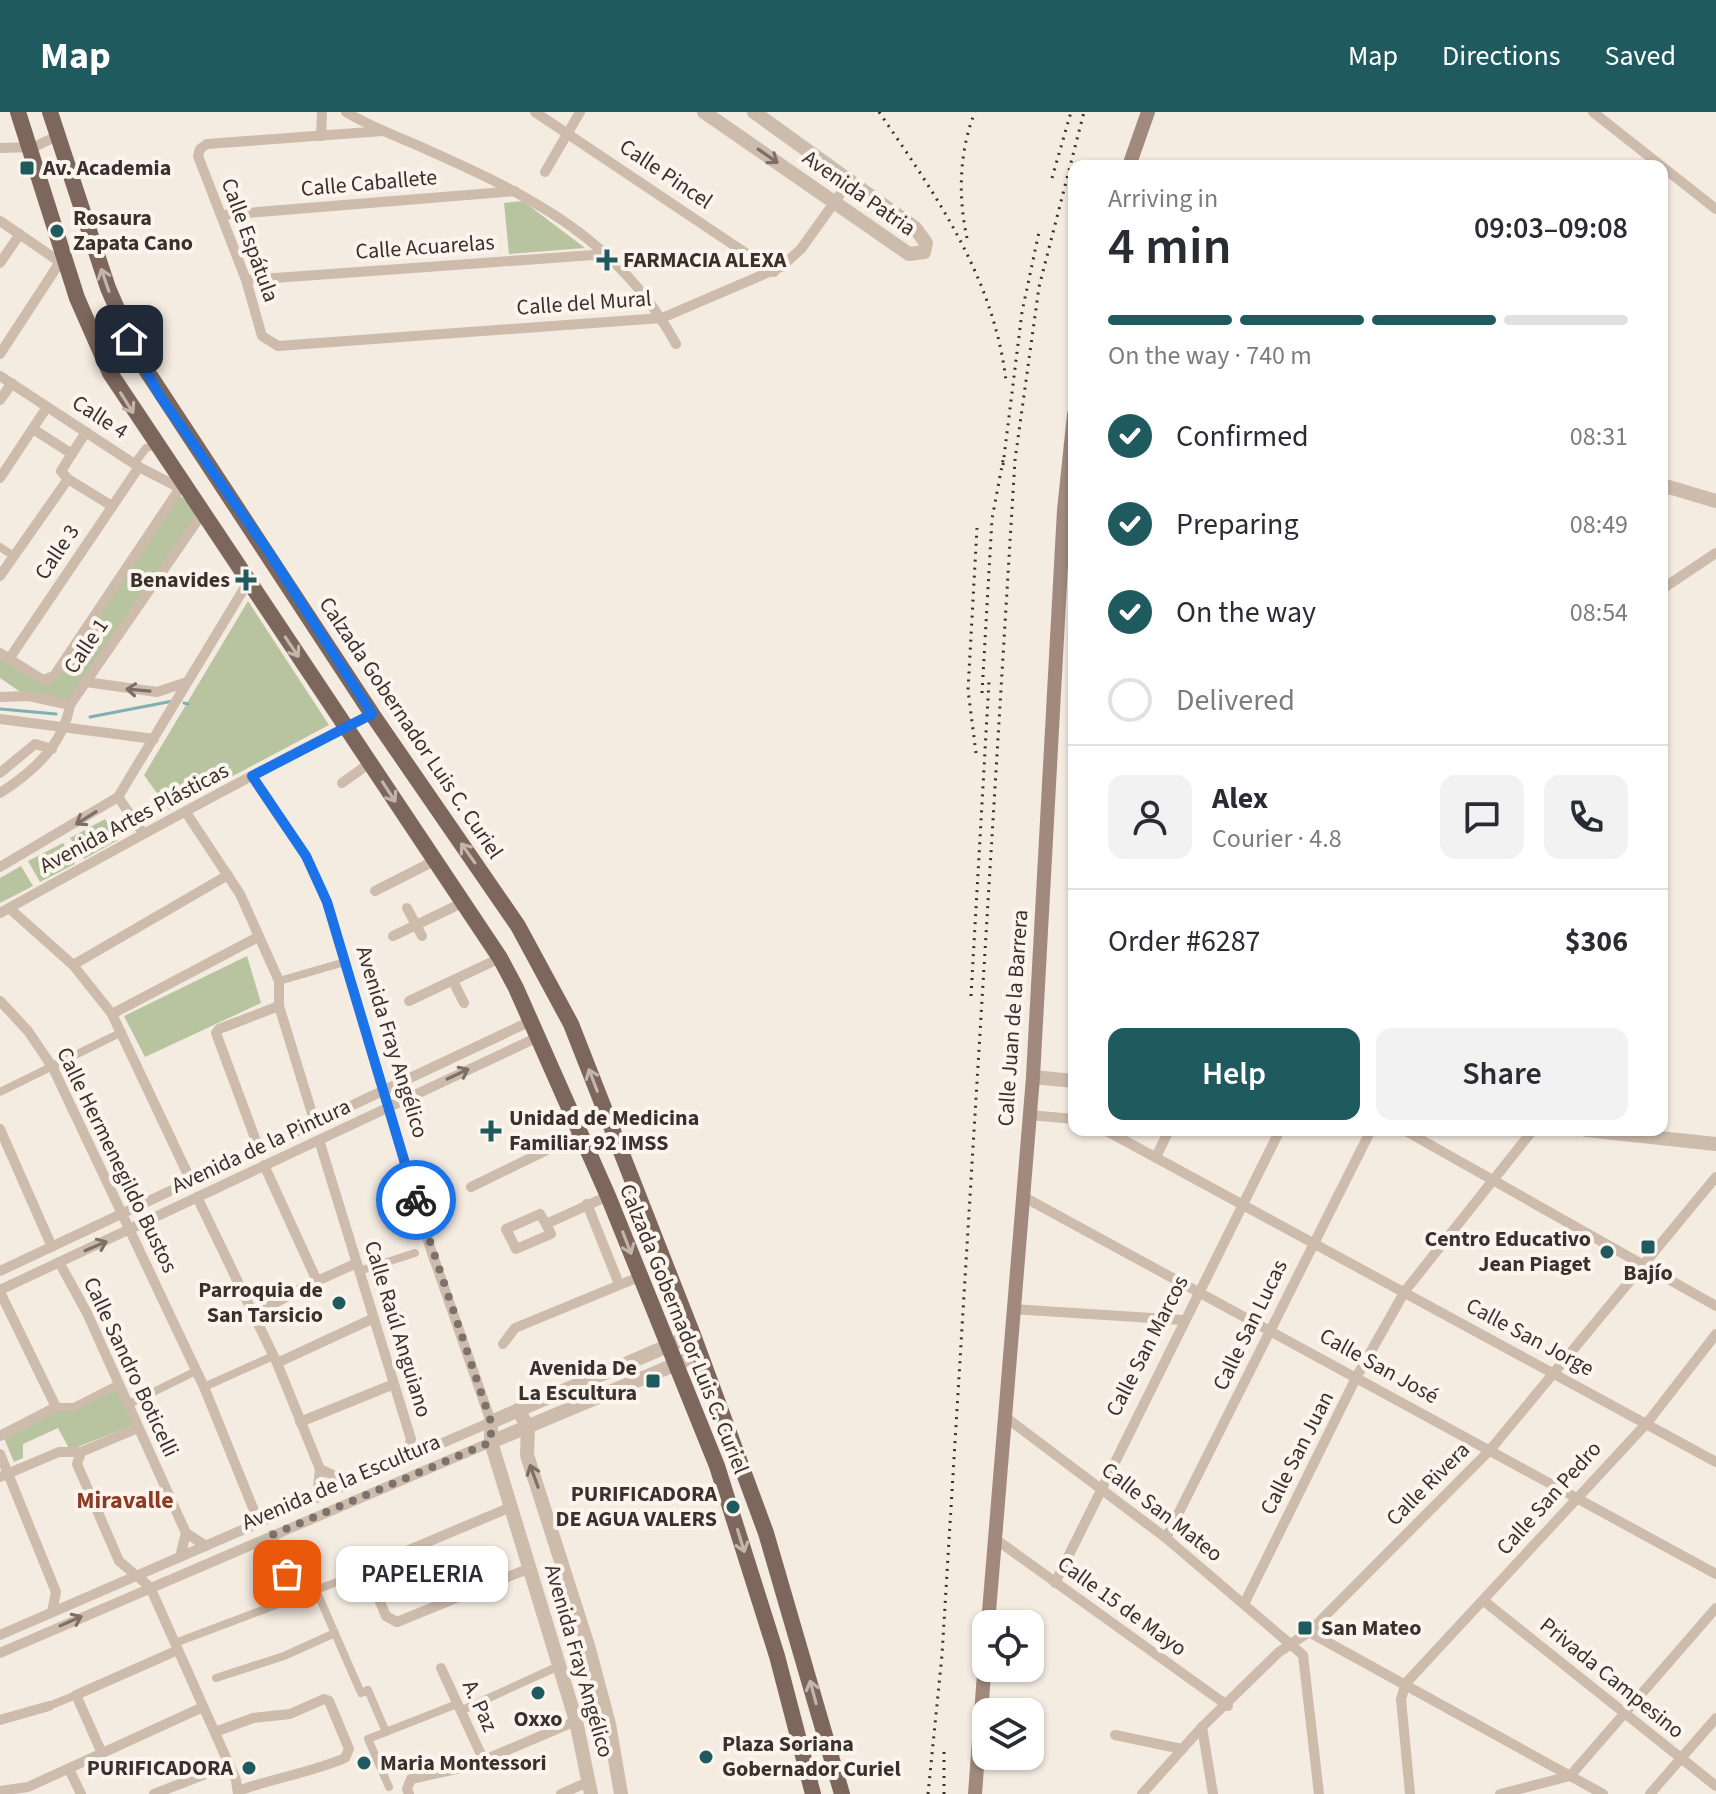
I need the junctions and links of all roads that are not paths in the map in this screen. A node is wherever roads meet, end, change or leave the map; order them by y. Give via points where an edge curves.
1 (18, 112) edge
2 (50, 112) edge
3 (322, 112) edge
4 (346, 112) edge
5 (535, 112) edge
6 (580, 112) edge
7 (704, 112) edge
8 (754, 112) edge
9 (1148, 112) edge
10 (1593, 112) edge
11 (383, 131) junction
12 (567, 131) junction
13 (57, 136) junction
14 (321, 136) junction
15 (0, 148) edge
16 (29, 148) junction
17 (1131, 160) edge
18 (1654, 160) edge
19 (1668, 171) edge
20 (545, 172) dead end
21 (851, 179) junction
22 (519, 191) junction
23 (834, 202) junction
24 (1716, 209) edge
25 (222, 215) junction
26 (0, 221) edge
27 (20, 234) junction
28 (607, 254) junction
29 (0, 263) edge
30 (774, 272) junction
31 (246, 280) junction
32 (662, 318) junction
33 (269, 343) joint
34 (676, 344) dead end
35 (0, 354) edge
36 (0, 376) edge
37 (12, 383) junction
38 (0, 400) edge
39 (47, 407) junction
40 (33, 429) junction
41 (86, 432) junction
42 (156, 445) junction
43 (72, 454) junction
44 (136, 465) junction
45 (1068, 472) edge
46 (0, 478) edge
47 (68, 479) junction
48 (181, 486) junction
49 (1668, 487) edge
50 (1716, 501) edge
51 (112, 506) junction
52 (202, 514) junction
53 (0, 547) edge
54 (1716, 553) edge
55 (14, 556) junction
56 (0, 576) edge
57 (248, 582) junction
58 (1668, 585) edge
59 (4, 656) edge
60 (189, 681) junction
61 (86, 682) junction
62 (0, 697) edge
63 (70, 705) junction
64 (372, 714) junction
65 (0, 719) edge
66 (346, 727) junction
67 (66, 729) junction
68 (154, 739) junction
69 (52, 749) junction
70 (370, 763) junction
71 (0, 773) edge
72 (252, 776) junction
73 (342, 783) dead end
74 (0, 793) edge
75 (118, 797) junction
76 (187, 814) junction
77 (143, 833) junction
78 (434, 861) junction
79 (0, 867) edge
80 (228, 875) junction
81 (375, 891) dead end
82 (462, 903) junction
83 (407, 908) dead end
84 (4, 911) edge
85 (416, 925) junction
86 (393, 936) dead end
87 (422, 936) dead end
88 (258, 937) junction
89 (500, 958) junction
90 (345, 962) junction
91 (73, 965) junction
92 (279, 981) junction
93 (453, 981) junction
94 (0, 1001) edge
95 (409, 1001) dead end
96 (464, 1003) dead end
97 (279, 1006) junction
98 (112, 1014) junction
99 (534, 1029) junction
100 (122, 1032) junction
101 (53, 1068) junction
102 (1033, 1077) junction
103 (1068, 1080) edge
104 (382, 1089) junction
105 (0, 1092) edge
106 (388, 1107) junction
107 (1029, 1115) junction
108 (1068, 1118) edge
109 (315, 1123) junction
110 (582, 1133) junction
111 (1, 1135) edge
112 (1116, 1136) edge
113 (1166, 1136) edge
114 (1277, 1136) edge
115 (1368, 1136) edge
116 (1415, 1136) edge
117 (1528, 1136) edge
118 (1642, 1136) edge
119 (319, 1140) junction
120 (1716, 1144) edge
121 (259, 1149) junction
122 (1156, 1157) junction
123 (264, 1165) junction
124 (1494, 1179) junction
125 (191, 1181) junction
126 (1714, 1184) edge
127 (471, 1187) dead end
128 (608, 1196) junction
129 (1022, 1196) junction
130 (197, 1197) junction
131 (587, 1204) junction
132 (1242, 1204) junction
133 (123, 1213) junction
134 (546, 1224) junction
135 (131, 1230) junction
136 (1313, 1242) junction
137 (52, 1247) junction
138 (415, 1253) dead end
139 (59, 1262) junction
140 (1644, 1264) junction
141 (358, 1267) junction
142 (0, 1271) edge
143 (639, 1277) junction
144 (317, 1281) junction
145 (619, 1284) junction
146 (306, 1286) joint
147 (1198, 1289) junction
148 (0, 1291) edge
149 (1405, 1291) junction
150 (1716, 1306) edge
151 (1013, 1309) junction
152 (253, 1315) junction
153 (374, 1318) junction
154 (1183, 1320) junction
155 (1270, 1329) junction
156 (1716, 1334) edge
157 (693, 1335) junction
158 (503, 1344) dead end
159 (667, 1344) junction
160 (700, 1354) junction
161 (275, 1360) junction
162 (674, 1363) junction
163 (196, 1371) junction
164 (1553, 1372) junction
165 (1357, 1376) junction
166 (119, 1384) junction
167 (394, 1384) junction
168 (204, 1387) junction
169 (129, 1404) junction
170 (56, 1407) junction
171 (518, 1410) junction
172 (1004, 1416) junction
173 (300, 1422) junction
174 (491, 1422) junction
175 (1647, 1423) junction
176 (528, 1427) junction
177 (138, 1428) junction
178 (0, 1436) edge
179 (411, 1439) junction
180 (491, 1442) junction
181 (427, 1450) junction
182 (1490, 1450) junction
183 (0, 1454) edge
184 (79, 1455) junction
185 (406, 1459) junction
186 (1716, 1462) edge
187 (320, 1469) junction
188 (4, 1475) edge
189 (350, 1483) junction
190 (1099, 1487) junction
191 (1575, 1497) junction
192 (317, 1498) junction
193 (511, 1507) junction
194 (259, 1523) junction
195 (186, 1533) junction
196 (272, 1535) junction
197 (994, 1538) junction
198 (1166, 1538) junction
199 (206, 1546) junction
200 (180, 1557) junction
201 (119, 1561) junction
202 (530, 1568) junction
203 (369, 1570) junction
204 (287, 1574) dead end
205 (1716, 1574) edge
206 (139, 1575) junction
207 (1055, 1583) junction
208 (116, 1585) junction
209 (150, 1587) junction
210 (316, 1590) junction
211 (56, 1592) junction
212 (1484, 1601) junction
213 (77, 1602) junction
214 (1244, 1604) junction
215 (1716, 1608) edge
216 (989, 1610) edge
217 (52, 1612) junction
218 (1309, 1632) junction
219 (335, 1633) junction
220 (0, 1635) edge
221 (1291, 1644) junction
222 (177, 1646) junction
223 (802, 1649) junction
224 (0, 1653) edge
225 (777, 1656) junction
226 (559, 1666) junction
227 (441, 1668) dead end
228 (216, 1678) dead end
229 (983, 1682) edge
230 (1406, 1683) junction
231 (76, 1695) junction
232 (49, 1706) joint
233 (1228, 1706) junction
234 (203, 1707) junction
235 (458, 1708) junction
236 (1624, 1714) junction
237 (1716, 1718) edge
238 (0, 1720) edge
239 (576, 1721) junction
240 (1202, 1727) junction
241 (215, 1732) junction
242 (386, 1732) junction
243 (1115, 1735) dead end
244 (1182, 1749) junction
245 (101, 1751) junction
246 (1682, 1760) junction
247 (484, 1761) junction
248 (229, 1765) junction
249 (69, 1769) junction
250 (1570, 1776) junction
251 (1716, 1786) edge
252 (389, 1787) dead end
253 (590, 1788) edge
254 (0, 1791) edge
255 (238, 1793) edge
256 (81, 1794) edge
257 (154, 1794) edge
258 (409, 1794) edge
259 (561, 1794) edge
260 (621, 1794) edge
261 (813, 1794) edge
262 (842, 1794) edge
263 (975, 1794) edge
264 (1142, 1794) edge
265 (1213, 1794) edge
266 (1319, 1794) edge
267 (1410, 1794) edge
268 (1500, 1794) edge
269 (1603, 1794) edge
270 (1650, 1794) edge

1 - 16 main road, Calzada Gobernador Luis C. Curiel
2 - 13 main road, Calzada Gobernador Luis C. Curiel
3 - 14 street
4 - 11 street
5 - 12 street, Calle Pincel
6 - 12 street
7 -> 23 street, Avenida Patria
8 - 21 street, Avenida Patria
9 - 17 main road
10 - 18 street
11 - 14 street
11 - 22 street
12 - 20 street
12 - 30 street, Calle Pincel
13 - 16 street
64 -> 13 main road, Calzada Gobernador Luis C. Curiel via 139,359 115,308
14 - 25 street, Calle Espátula via 207,144 200,149 198,156
15 - 16 street
16 -> 42 main road, Calzada Gobernador Luis C. Curiel via 89,330
19 - 24 street
21 - 23 street, Calle del Mural
21 - 23 street, Avenida Patria via 915,228 926,243 924,252 909,254
22 - 25 street, Calle Caballete
22 - 28 street
23 - 30 street, Calle del Mural via 795,256
25 - 31 street, Calle Espátula
26 - 27 street
27 - 29 street
27 - 35 street via 60,262
28 - 31 street, Calle Acuarelas
28 - 32 street
30 - 32 street, Calle del Mural
31 - 33 street, Calle Espátula via 262,336
32 - 33 street, Calle del Mural
32 - 34 street
36 - 37 street, Calle 4
37 - 38 street
37 - 39 street, Calle 4
39 - 40 street
39 - 41 street, Calle 4
40 - 43 street
40 - 46 street
41 - 43 street
41 - 44 street, Calle 4
42 - 44 street via 146,448
42 - 48 main road, Calzada Gobernador Luis C. Curiel
43 - 47 street via 61,471
44 - 48 street, Calle 4
44 - 51 street, Calle 3
45 - 102 main road, Calle Juan de la Barrera
47 - 51 street
47 - 55 street
48 - 52 main road, Calzada Gobernador Luis C. Curiel
48 - 59 street, Calle 1 via 54,676 47,680
49 - 50 street
51 - 59 street, Calle 3
52 - 57 main road, Calzada Gobernador Luis C. Curiel
52 - 61 street, Calle 1
53 - 55 street
54 - 58 street
55 - 56 street
57 - 60 street
57 -> 66 main road, Calzada Gobernador Luis C. Curiel
60 -> 61 street via 157,692
60 - 68 street
61 - 63 street, Calle 1
62 - 63 street via 29,696
63 - 67 street, Calle 1
64 - 66 street, Avenida Artes Plásticas
157 -> 64 main road, Calzada Gobernador Luis C. Curiel via 551,983 518,926
65 - 67 street
66 - 70 main road, Calzada Gobernador Luis C. Curiel
66 - 72 street, Avenida Artes Plásticas
67 - 68 street
67 - 69 street, Calle 1
68 - 75 street
69 - 71 street via 35,744
69 - 74 street, Calle 1
70 - 73 street
70 -> 78 main road, Calzada Gobernador Luis C. Curiel
72 - 76 street, Avenida Artes Plásticas
72 - 90 street, Avenida Fray Angélico via 306,856
75 - 77 street
75 -> 79 street
76 - 77 street, Avenida Artes Plásticas
76 - 80 street
77 - 84 street, Avenida Artes Plásticas
78 - 81 street
78 - 82 main road, Calzada Gobernador Luis C. Curiel
80 - 88 street
80 - 91 street
82 - 85 street
82 - 89 main road, Calzada Gobernador Luis C. Curiel
83 - 85 street
84 - 91 street
85 - 86 street
85 - 87 street
88 - 92 street
88 - 98 street
89 - 93 street
89 - 99 main road, Calzada Gobernador Luis C. Curiel
90 - 92 street
90 - 104 street, Avenida Fray Angélico
91 - 98 street
92 - 97 street
93 - 95 street
93 - 96 street
94 - 101 street, Calle Hermenegildo Bustos
97 - 109 street
97 - 121 street via 216,1033
98 - 100 street
99 - 104 street, Avenida de la Pintura
106 -> 99 street, Avenida de la Pintura
99 - 110 main road, Calzada Gobernador Luis C. Curiel
100 - 101 street
100 - 125 street
101 - 105 street
101 - 133 street, Calle Hermenegildo Bustos
102 - 103 street
102 - 107 main road, Calle Juan de la Barrera
104 - 106 street, Avenida Fray Angélico
104 - 109 street, Avenida de la Pintura
106 - 119 street, Avenida de la Pintura
106 - 174 street, Avenida Fray Angélico
107 - 108 street
107 - 129 main road, Calle Juan de la Barrera
109 - 121 street, Avenida de la Pintura
110 - 127 street
110 - 128 main road, Calzada Gobernador Luis C. Curiel
111 - 137 street
112 - 122 street, Calle San Jorge
113 - 122 street
114 - 132 street, Calle San Marcos
115 - 136 street, Calle San Lucas
116 - 124 street
117 - 124 street, Calle San Juan
118 - 120 street
119 - 123 street, Avenida de la Pintura
119 - 141 street, Calle Raúl Anguiano
121 - 125 street, Avenida de la Pintura
122 - 132 street, Calle San Jorge
123 - 130 street, Avenida de la Pintura
123 - 144 street
124 - 140 street
124 - 149 street, Calle San Juan
125 - 133 street, Avenida de la Pintura
126 - 140 street, Calle Rivera
128 - 131 street
128 -> 143 main road, Calzada Gobernador Luis C. Curiel
129 - 147 street, Calle San José
129 - 151 main road, Calle Juan de la Barrera
130 - 135 street, Avenida de la Pintura
130 - 152 street
131 - 134 street
131 - 145 street
132 - 136 street, Calle San Jorge
132 - 147 street, Calle San Marcos
133 - 135 street, Calle Hermenegildo Bustos
133 - 137 street, Avenida de la Pintura
134 - 134 street via 540,1214 506,1229 516,1249 551,1234
139 -> 135 street, Avenida de la Pintura
135 - 163 street, Calle Hermenegildo Bustos
136 - 149 street, Calle San Jorge
136 - 155 street, Calle San Lucas
137 - 142 street, Avenida de la Pintura
138 - 141 street
139 - 148 street, Avenida de la Pintura
139 - 166 street, Calle Sandro Boticelli
140 - 150 street
140 - 164 street, Calle Rivera
141 - 144 street
141 - 153 street, Calle Raúl Anguiano
143 - 145 street
143 - 159 main road, Calzada Gobernador Luis C. Curiel
144 - 146 street
145 - 158 street via 515,1328
146 - 152 street
147 - 154 street, Calle San Marcos
147 - 155 street, Calle San José
148 - 170 street
149 - 164 street, Calle San Jorge
149 - 165 street, Calle San Juan
151 - 154 street
151 - 172 main road, Calle Juan de la Barrera
152 - 161 street
153 - 161 street
153 - 167 street, Calle Raúl Anguiano
154 - 190 street, Calle San Marcos
155 - 165 street, Calle San José
155 - 198 street, Calle San Lucas
156 - 175 street, Calle San Pedro
157 - 159 street, Avenida de la Escultura
157 - 160 main road, Calzada Gobernador Luis C. Curiel
159 - 162 main road, Calzada Gobernador Luis C. Curiel
159 - 171 street, Avenida de la Escultura
160 - 162 street, Avenida de la Escultura
160 - 223 main road, Calzada Gobernador Luis C. Curiel
161 - 168 street
161 - 173 street
162 - 176 street, Avenida de la Escultura
162 -> 225 main road, Calzada Gobernador Luis C. Curiel via 717,1466
163 - 168 street, Calle Hermenegildo Bustos
163 - 169 street
164 - 175 street, Calle San Jorge
164 - 182 street, Calle Rivera
165 - 182 street, Calle San José
165 - 214 street, Calle San Juan
166 - 169 street, Calle Sandro Boticelli
166 - 170 street via 74,1407
167 - 173 street
167 - 179 street, Calle Raúl Anguiano
168 - 194 street, Calle Hermenegildo Bustos
169 - 177 street, Calle Sandro Boticelli
170 - 178 street
171 - 174 street, Avenida de la Escultura
171 - 176 street, Avenida Fray Angélico
172 - 190 street, Calle San Mateo
172 - 197 main road, Calle Juan de la Barrera
173 - 187 street
174 - 180 street, Avenida Fray Angélico
174 - 181 street, Avenida de la Escultura
175 - 186 street, Calle San Jorge
175 - 191 street, Calle San Pedro
176 - 180 street, Avenida de la Escultura
260 -> 176 street, Avenida Fray Angélico via 594,1666 527,1455
177 - 184 street
177 - 195 street, Calle Sandro Boticelli
179 - 181 street, Calle Raúl Anguiano
179 - 185 street, Calle Raúl Anguiano
180 - 193 street, Avenida Fray Angélico
180 - 196 street, Avenida de la Escultura
181 - 185 street, Avenida de la Escultura
182 - 191 street, Calle San José
182 - 218 street, Calle Rivera
183 - 188 street
184 - 188 street via 59,1452
184 - 201 street via 77,1464
185 - 189 street, Avenida de la Escultura
187 - 189 street
187 - 192 street
188 - 211 street
189 - 192 street, Avenida de la Escultura
190 - 198 street, Calle San Mateo
190 - 207 street, Calle San Marcos
191 - 205 street, Calle San José
191 - 212 street, Calle San Pedro
192 - 194 street, Avenida de la Escultura
193 - 202 street, Avenida Fray Angélico
193 - 203 street
194 - 199 street, Avenida de la Escultura
195 - 199 street
195 - 200 street
196 - 204 street
196 - 209 street, Avenida de la Escultura
197 - 207 street, Calle 15 de Mayo
197 - 216 main road, Calle Juan de la Barrera
198 - 214 street, Calle San Mateo
199 - 200 street, Avenida de la Escultura
200 - 206 street, Avenida de la Escultura
201 - 206 street
201 - 208 street
202 - 203 street via 397,1622 390,1620
202 - 226 street, Avenida Fray Angélico
203 - 210 street
206 - 208 street, Avenida de la Escultura
206 - 209 street
207 - 233 street, Calle 15 de Mayo
208 - 213 street, Avenida de la Escultura
209 - 222 street
224 -> 209 street, Avenida de la Escultura
210 - 219 street
210 - 222 street
211 - 213 street
211 - 217 street
212 - 230 street, Calle San Pedro
212 - 236 street, Privada Campesino
213 - 217 street, Avenida de la Escultura
214 - 221 street, Calle San Mateo
215 - 236 street
217 - 220 street, Avenida de la Escultura
218 - 221 street, Calle Rivera
218 - 230 street
219 - 228 street
219 - 242 street via 361,1693 368,1690
221 - 233 street, Calle Rivera
221 - 266 street via 1303,1655 1306,1667
222 - 231 street
222 - 234 street
223 - 225 main road
262 -> 223 main road, Calzada Gobernador Luis C. Curiel
225 - 261 main road, Calzada Gobernador Luis C. Curiel
226 - 235 street
226 - 239 street, Avenida Fray Angélico
227 - 235 street, A. Paz
229 - 263 main road
230 - 250 street
230 - 267 street via 1401,1699
231 - 232 street
231 - 245 street
232 - 238 street
233 - 240 street, Calle Rivera
234 - 241 street
234 - 245 street
235 - 242 street
235 - 247 street, A. Paz
236 - 246 street, Privada Campesino
236 - 250 street
237 - 246 street
239 - 247 street
239 - 253 street, Avenida Fray Angélico
240 - 244 street, Calle Rivera
240 - 265 street
241 - 248 street
241 - 255 street via 253,1718 290,1714 324,1699 349,1749 345,1758 314,1771 281,1776
242 - 252 street via 368,1739
243 - 244 street
244 - 264 street, Calle Rivera
245 - 249 street
246 - 251 street, Privada Campesino
246 - 270 street
247 - 258 street via 411,1779
248 - 255 street
248 - 257 street
249 - 254 street via 28,1787
249 - 256 street
250 - 268 street
250 - 269 street
253 - 259 street

